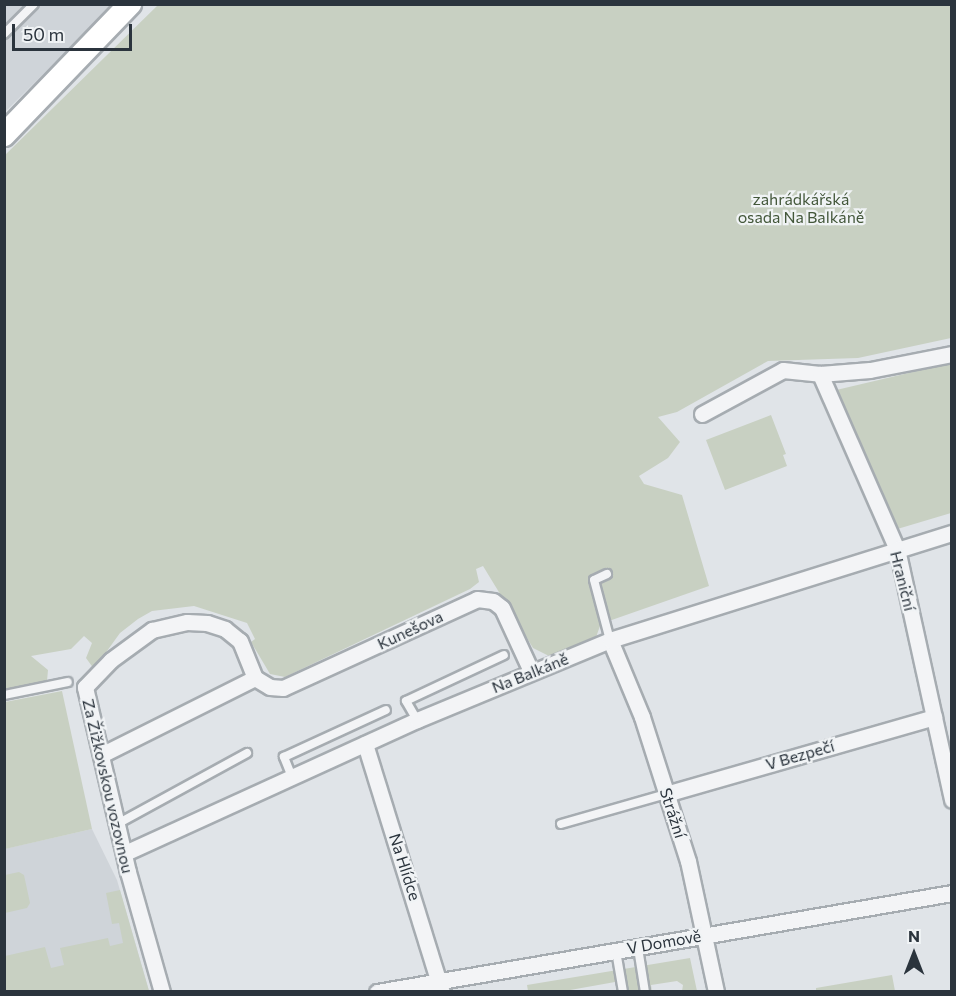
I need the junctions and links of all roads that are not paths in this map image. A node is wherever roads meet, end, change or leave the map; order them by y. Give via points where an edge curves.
1 (34, 4) edge
2 (129, 4) edge
3 (4, 34) edge
4 (4, 135) edge
5 (951, 354) edge
6 (820, 374) junction
7 (702, 414) dead end
8 (951, 533) edge
9 (897, 549) junction
10 (607, 574) dead end
11 (610, 640) junction
12 (504, 655) dead end
13 (531, 671) junction
14 (255, 678) junction
15 (68, 682) dead end
16 (4, 695) edge
17 (386, 710) dead end
18 (934, 717) junction
19 (417, 720) junction
20 (364, 744) junction
21 (248, 753) dead end
22 (101, 755) junction
23 (292, 777) junction
24 (666, 794) junction
25 (951, 800) edge
26 (119, 823) junction
27 (561, 824) dead end
28 (125, 853) junction
29 (951, 893) edge
30 (703, 935) junction
31 (638, 948) junction
32 (616, 951) junction
33 (441, 986) edge
34 (162, 992) edge
35 (377, 992) edge
36 (623, 992) edge
37 (645, 992) edge
38 (716, 992) edge

1 - 3 lane
2 - 4 main road
5 - 6 street via 870,370
6 - 7 street via 783,370
6 - 9 street, Hraniční
8 - 9 street, Na Balkáně
9 - 11 street, Na Balkáně
9 - 18 street, Hraniční
10 - 11 lane via 594,580
11 - 13 street, Na Balkáně
11 - 24 street, Strážní via 642,717
12 - 19 lane via 406,700
13 - 14 street, Kunešova via 502,608 493,601 477,599 283,688 270,687
13 - 19 street, Na Balkáně
14 - 22 street
14 - 22 street, Za Žižkovskou vozovnou via 240,641 225,629 207,623 170,624 133,642 85,687
15 - 16 lane
17 - 23 lane via 284,757
18 - 24 street, V Bezpečí
18 - 25 street, Hraniční
19 - 20 street, Na Balkáně
20 - 23 street, Na Balkáně
20 - 33 street, Na Hlídce
21 - 26 lane
22 - 26 street, Za Žižkovskou vozovnou
23 - 28 street, Na Balkáně
24 - 27 lane
24 - 30 street, Strážní via 688,861
26 - 28 street, Za Žižkovskou vozovnou
28 - 34 street, Za Žižkovskou vozovnou
29 - 30 street, V Domově
30 - 31 street, V Domově
30 - 38 street, Strážní
31 - 32 street, V Domově
31 - 37 lane
32 - 33 street, V Domově
32 - 36 lane
33 - 35 street, V Domově

